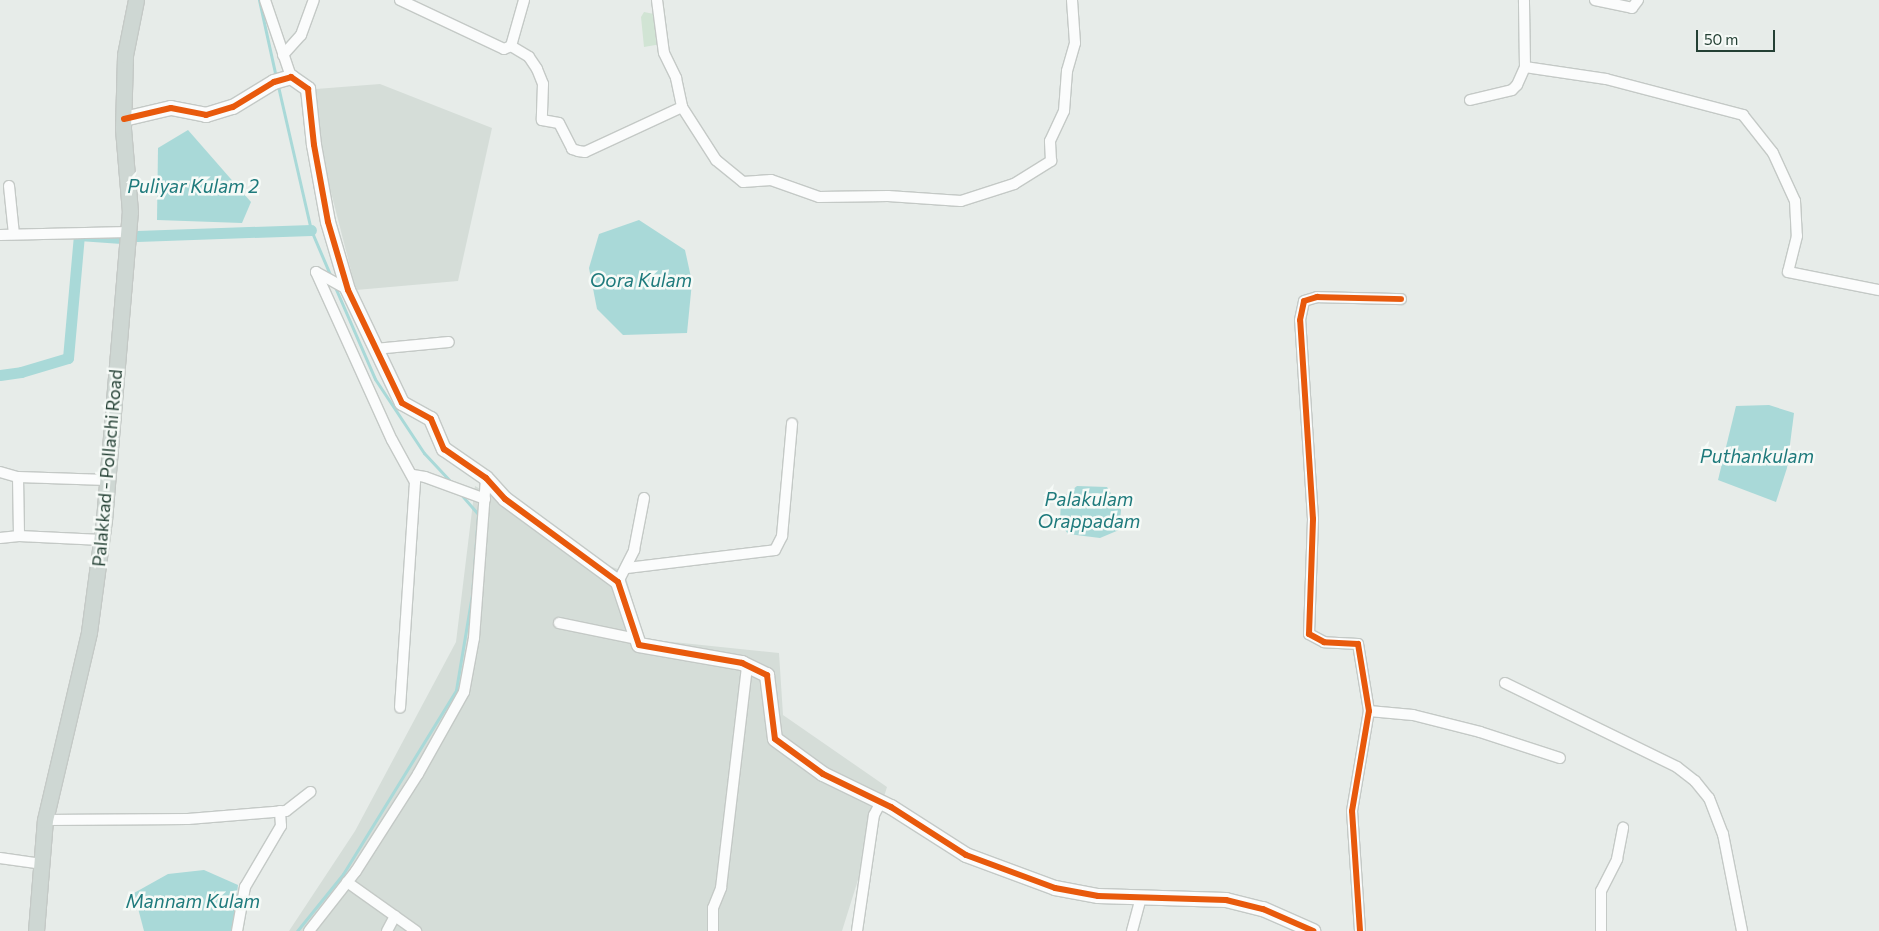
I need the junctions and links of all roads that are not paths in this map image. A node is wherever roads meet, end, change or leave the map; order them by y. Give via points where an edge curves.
1 (136, 0) edge
2 (265, 0) edge
3 (314, 0) edge
4 (400, 0) edge
5 (524, 0) edge
6 (657, 0) edge
7 (1072, 0) edge
8 (1524, 0) edge
9 (1595, 0) edge
10 (1638, 0) edge
11 (511, 46) junction
12 (283, 55) junction
13 (1525, 67) junction
14 (291, 77) junction
15 (1470, 100) dead end
16 (682, 107) junction
17 (124, 120) junction
18 (9, 186) dead end
19 (128, 232) junction
20 (14, 234) junction
21 (0, 235) edge
22 (348, 290) junction
23 (1879, 290) edge
24 (1401, 299) dead end
25 (449, 342) dead end
26 (375, 349) junction
27 (792, 423) dead end
28 (0, 472) edge
29 (413, 475) junction
30 (18, 477) junction
31 (486, 478) junction
32 (107, 480) junction
33 (485, 498) junction
34 (644, 498) dead end
35 (19, 536) junction
36 (0, 538) edge
37 (102, 540) junction
38 (627, 568) junction
39 (618, 582) junction
40 (559, 623) dead end
41 (637, 640) junction
42 (747, 666) junction
43 (1505, 683) dead end
44 (400, 708) dead end
45 (1369, 711) junction
46 (1560, 758) dead end
47 (310, 792) dead end
48 (881, 802) junction
49 (280, 811) junction
50 (45, 820) junction
51 (1623, 828) dead end
52 (0, 858) edge
53 (42, 864) junction
54 (347, 882) junction
55 (1141, 898) junction
56 (395, 916) junction
57 (36, 931) edge
58 (237, 931) edge
59 (309, 931) edge
60 (387, 931) edge
61 (416, 931) edge
62 (713, 931) edge
63 (857, 931) edge
64 (1132, 931) edge
65 (1313, 931) edge
66 (1360, 931) edge
67 (1601, 931) edge
68 (1742, 931) edge

1 - 17 main road, Palakkad - Pollachi Road via 125,55
2 - 12 street
3 - 12 street via 301,35
4 - 11 street via 504,49
5 - 11 street
6 - 16 street via 664,53 676,78
7 - 16 street via 1075,43 1067,71 1064,111 1050,141 1050,161 1014,184 961,201 888,196 819,197 772,180 742,182 716,160
8 - 13 street
9 - 10 street via 1632,8
11 - 16 street via 529,57 537,69 543,84 542,120 559,123 572,148 585,152
12 - 14 street
13 - 15 street via 1512,90
13 - 23 street via 1606,79 1743,115 1773,153 1795,201 1798,236 1788,272
14 - 17 street via 274,82 233,107 206,115 171,108
14 - 22 street via 308,88 328,222
17 - 19 main road, Palakkad - Pollachi Road via 130,212
18 - 20 street
19 - 20 street
19 - 32 main road, Palakkad - Pollachi Road
20 - 21 street
22 - 26 street
22 - 29 street via 316,272 392,440
24 - 45 street via 1317,297 1304,301 1300,320 1313,519 1309,634 1324,642 1358,644
25 - 26 street
26 - 31 street via 402,403 431,419 444,449
27 - 38 street via 782,536 775,550
28 - 30 street
29 - 33 street
29 - 44 street via 414,535 405,597
30 - 32 street
30 - 35 street
31 - 33 street
31 - 39 street via 505,499
32 - 37 main road, Palakkad - Pollachi Road
33 - 54 street via 474,638 464,692 418,774
34 - 38 street via 634,550
35 - 36 street
35 - 37 street
37 - 50 main road, Palakkad - Pollachi Road via 89,632
38 - 39 street
39 - 41 street
40 - 41 street
41 - 42 street via 639,645
42 - 48 street via 767,675 775,739 823,774
42 - 62 street via 722,888 713,908
43 - 68 street via 1677,767 1695,781 1709,798 1723,834
45 - 46 street via 1413,715
45 - 66 street via 1352,812
47 - 49 street via 286,811
48 - 55 street via 966,855 1046,885 1098,896
48 - 63 street via 874,815
49 - 50 street via 188,820
49 - 58 street via 281,826 244,887
50 - 53 main road, Palakkad - Pollachi Road
51 - 67 street via 1617,859 1600,891
52 - 53 street
53 - 57 main road, Palakkad - Pollachi Road
54 - 56 street
54 - 59 street
55 - 64 street
55 - 65 street via 1226,900 1263,909
56 - 60 street
56 - 61 street

